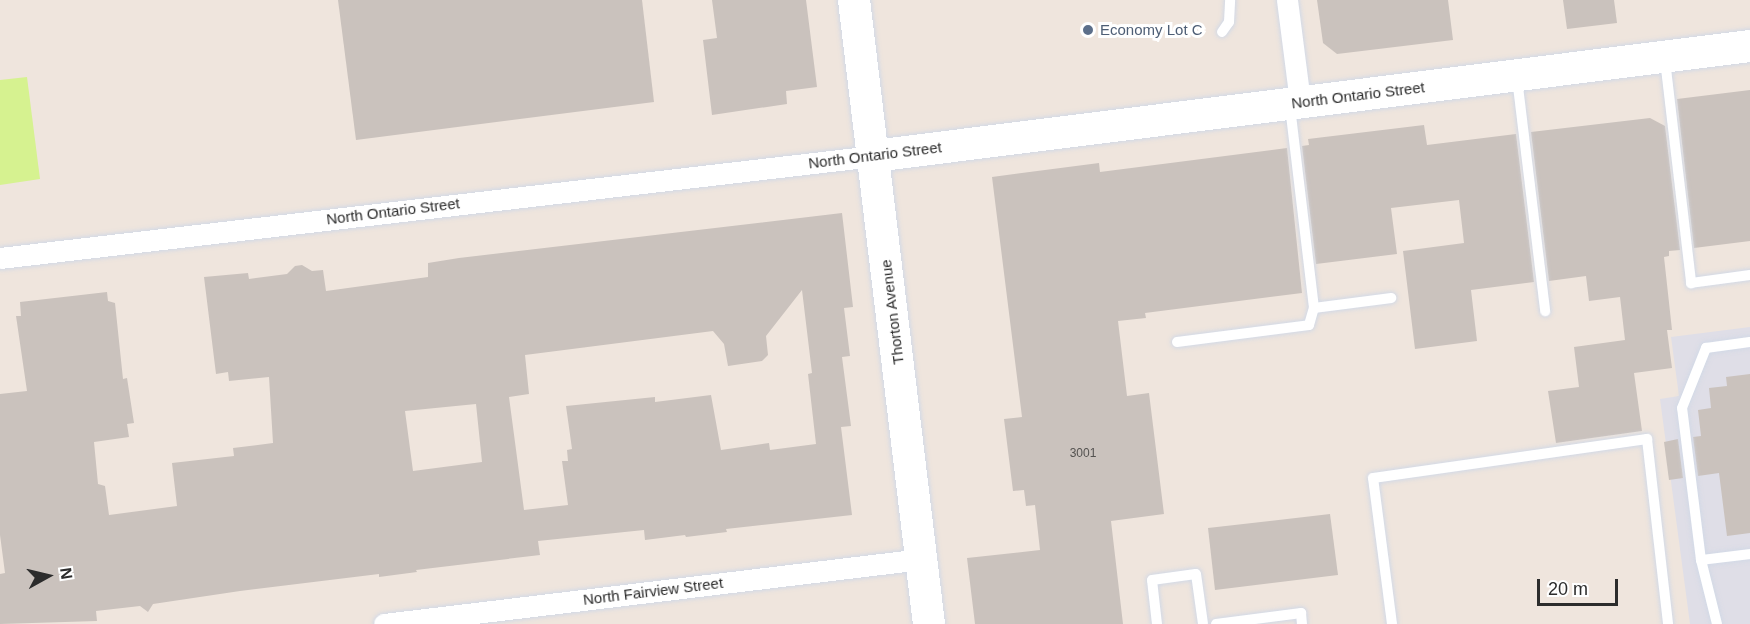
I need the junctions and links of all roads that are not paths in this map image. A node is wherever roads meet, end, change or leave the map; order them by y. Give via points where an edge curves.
1 (855, 0) edge
2 (1230, 0) edge
3 (1287, 0) edge
4 (1222, 32) dead end
5 (1750, 46) edge
6 (1665, 57) junction
7 (1517, 75) junction
8 (1295, 103) junction
9 (874, 156) junction
10 (0, 258) edge
11 (1750, 275) edge
12 (1391, 298) dead end
13 (1314, 308) junction
14 (1545, 311) dead end
15 (1177, 342) dead end
16 (1750, 342) edge
17 (1750, 554) edge
18 (922, 559) junction
19 (1701, 560) junction
20 (384, 624) edge
21 (929, 624) edge
22 (1157, 624) edge
23 (1203, 624) edge
24 (1216, 624) edge
25 (1302, 624) edge
26 (1392, 624) edge
27 (1668, 624) edge
28 (1717, 624) edge

1 - 9 street, Thorton Avenue
2 - 4 lane via 1228,22
3 - 8 street
5 - 6 street, North Ontario Street
6 - 7 street, North Ontario Street
6 - 11 lane via 1691,283
7 - 8 street, North Ontario Street
7 - 14 lane
8 - 9 street, North Ontario Street
8 - 13 lane
9 - 10 street, North Ontario Street
9 - 18 street, Thorton Avenue
12 - 13 lane
13 - 15 lane via 1309,325
16 - 19 lane via 1706,348 1682,408
17 - 19 lane
18 - 20 street, North Fairview Street
18 - 21 street, Thorton Avenue
19 - 28 lane
22 - 23 lane via 1152,580 1196,574
24 - 25 lane via 1301,613
26 - 27 lane via 1373,478 1647,439

